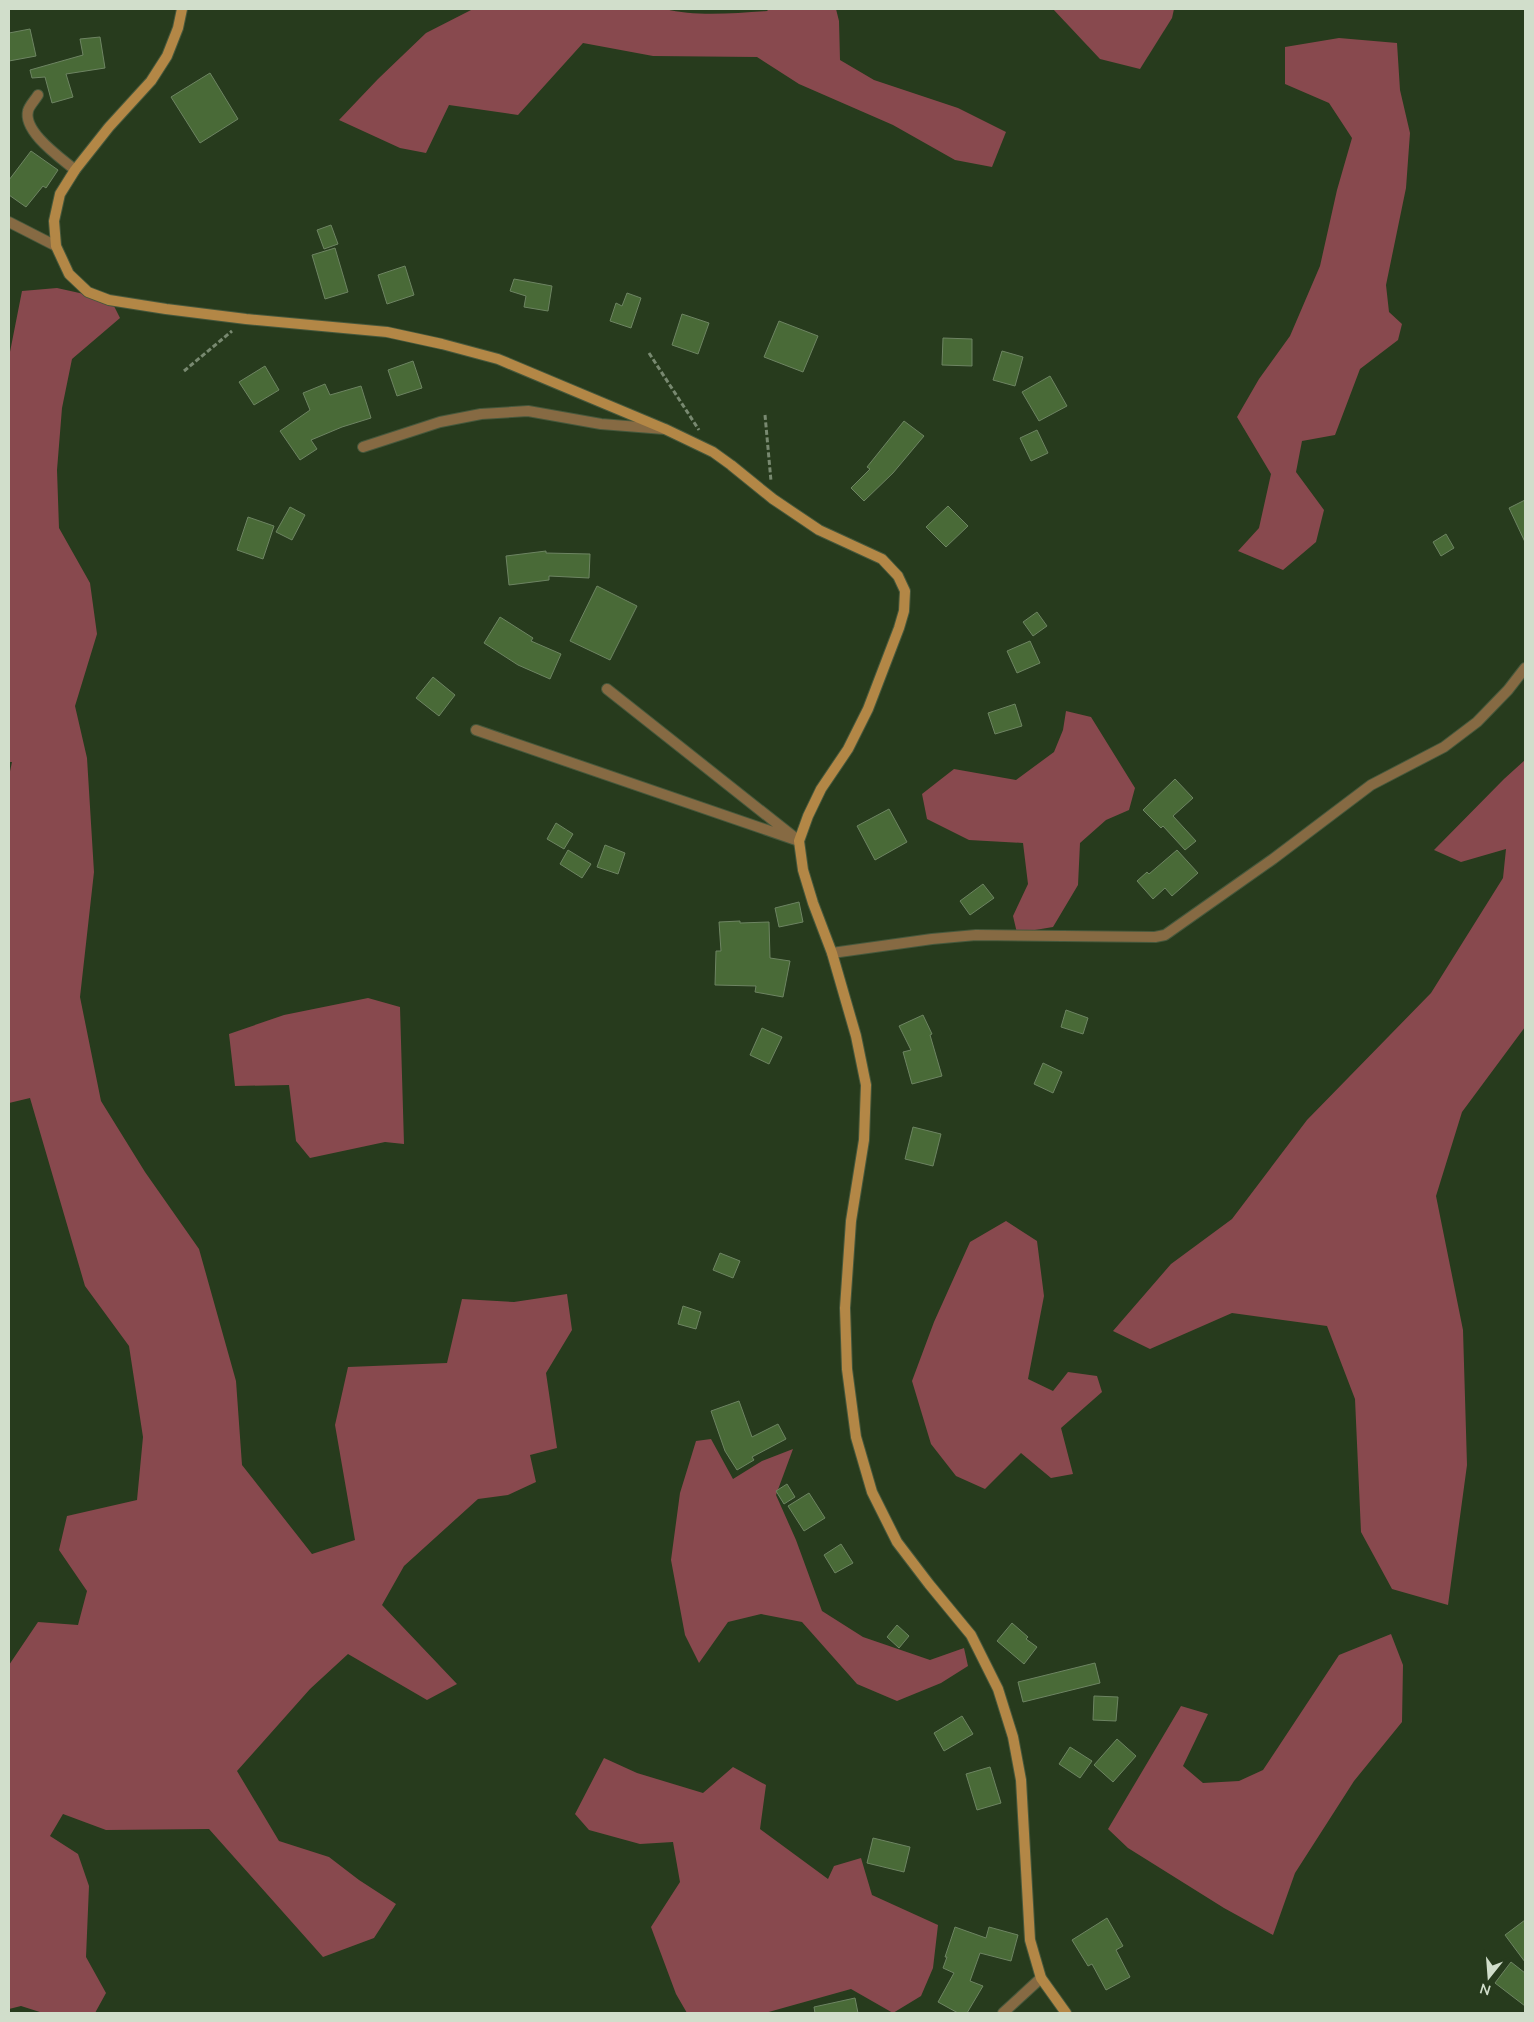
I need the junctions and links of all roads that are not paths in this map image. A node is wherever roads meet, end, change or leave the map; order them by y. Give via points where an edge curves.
1 (182, 9) edge
2 (38, 95) dead end
3 (75, 170) junction
4 (9, 222) edge
5 (56, 246) junction
6 (665, 429) junction
7 (363, 447) dead end
8 (1525, 668) edge
9 (607, 689) dead end
10 (476, 730) dead end
11 (799, 841) junction
12 (832, 953) junction
13 (1041, 1978) junction
14 (1003, 2013) edge
15 (1066, 2013) edge

1 - 3 street via 167,56 151,81
2 - 3 street via 28,110 27,119 32,132
3 - 5 street via 60,194 54,221
4 - 5 street
5 - 6 street via 69,274 88,292 109,300 246,319 387,332 442,344 498,359
6 - 7 street via 601,424 528,411 481,414 440,422
6 - 11 street via 713,452 773,499 820,530 882,559 898,576 905,591 899,628 868,709 848,749 821,789
8 - 12 street via 1477,722 1444,747 1371,785 1166,935 976,935
9 - 11 street
10 - 11 street
11 - 12 street via 803,870
12 - 13 street via 856,1036 866,1086 864,1140 851,1221 845,1308 847,1369 856,1437 872,1492 897,1542 971,1635 998,1689 1014,1737 1021,1780 1030,1940
13 - 14 street
13 - 15 street

